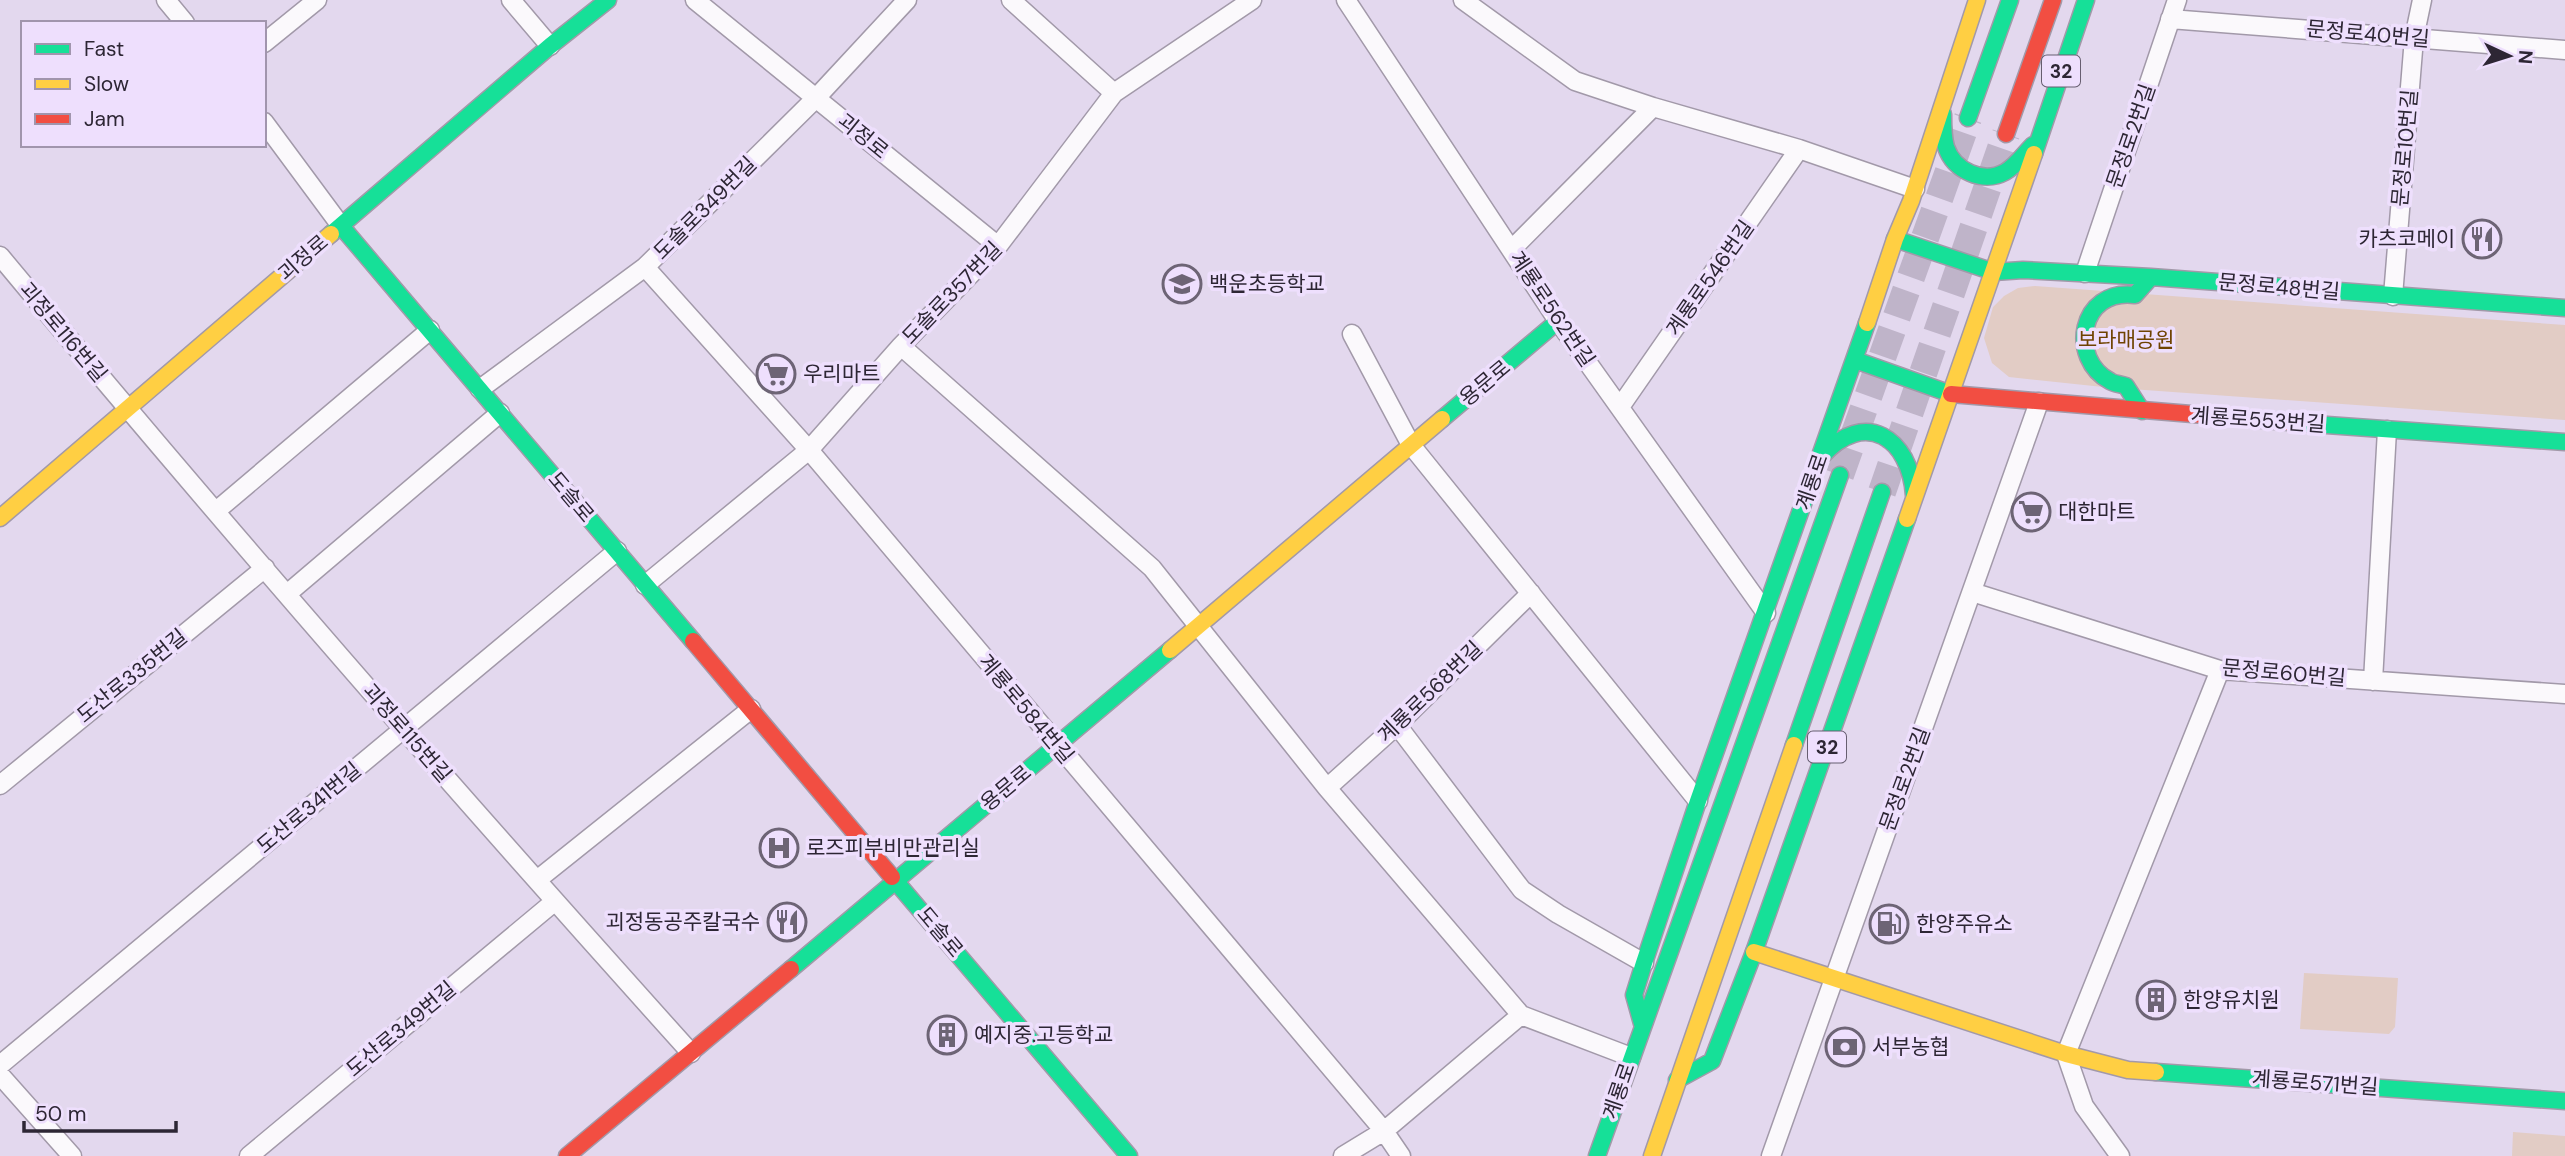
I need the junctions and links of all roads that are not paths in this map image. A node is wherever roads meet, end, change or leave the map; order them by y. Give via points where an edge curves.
1 (166, 0) edge
2 (317, 0) edge
3 (510, 0) edge
4 (608, 0) edge
5 (695, 0) edge
6 (907, 0) edge
7 (1011, 0) edge
8 (1252, 0) edge
9 (1346, 0) edge
10 (1463, 0) edge
11 (1977, 0) edge
12 (2010, 0) edge
13 (2053, 0) edge
14 (2086, 0) edge
15 (2177, 0) edge
16 (2422, 0) edge
17 (2170, 19) junction
18 (183, 21) edge
19 (2414, 38) junction
20 (266, 41) edge
21 (550, 46) junction
22 (2565, 50) edge
23 (1114, 93) junction
24 (816, 98) junction
25 (1653, 107) junction
26 (1942, 108) junction
27 (1968, 118) tunnel mouth
28 (266, 125) edge
29 (2006, 134) tunnel mouth
30 (2036, 142) junction
31 (1799, 149) junction
32 (1915, 189) junction
33 (341, 226) junction
34 (1895, 239) junction
35 (998, 246) junction
36 (1512, 249) junction
37 (0, 256) edge
38 (645, 267) junction
39 (1994, 272) junction
40 (2085, 273) junction
41 (2151, 277) junction
42 (2393, 296) junction
43 (2565, 308) edge
44 (1558, 321) junction
45 (430, 330) junction
46 (1352, 334) dead end
47 (901, 346) junction
48 (1855, 360) junction
49 (480, 389) junction
50 (1951, 394) junction
51 (2039, 402) junction
52 (1620, 407) junction
53 (127, 409) junction
54 (2142, 411) junction
55 (500, 413) junction
56 (2387, 430) junction
57 (2565, 442) edge
58 (1411, 445) junction
59 (808, 450) junction
60 (1817, 469) junction
61 (1840, 475) tunnel mouth
62 (1882, 492) tunnel mouth
63 (1913, 505) junction
64 (216, 511) junction
65 (0, 518) edge
66 (617, 551) junction
67 (265, 568) junction
68 (645, 584) junction
69 (1972, 592) junction
70 (1531, 593) junction
71 (287, 594) junction
72 (1766, 613) junction
73 (1198, 626) junction
74 (2220, 670) junction
75 (2373, 681) junction
76 (2565, 694) edge
77 (751, 709) junction
78 (1396, 724) junction
79 (403, 730) junction
80 (1057, 746) junction
81 (0, 785) edge
82 (1327, 789) junction
83 (1698, 801) junction
84 (537, 880) junction
85 (897, 881) junction
86 (554, 901) junction
87 (1754, 952) junction
88 (1644, 963) junction
89 (1833, 980) junction
90 (1521, 1015) junction
91 (1643, 1027) junction
92 (691, 1053) junction
93 (2066, 1054) junction
94 (1631, 1057) junction
95 (0, 1065) edge
96 (0, 1075) edge
97 (1678, 1080) junction
98 (2565, 1101) edge
99 (1384, 1131) junction
100 (72, 1156) edge
101 (249, 1156) edge
102 (567, 1156) edge
103 (1129, 1156) edge
104 (1343, 1156) edge
105 (1401, 1156) edge
106 (1597, 1156) edge
107 (1651, 1156) edge
108 (1772, 1156) edge
109 (2120, 1156) edge

1 - 18 street
2 - 20 street
3 - 21 street
4 - 21 main road, 괴정로
5 - 24 street, 괴정로
6 - 24 street, 도솔로349번길
7 - 23 street
8 - 23 street, 도솔로357번길
9 - 36 street, 계룡로562번길
10 - 25 street via 1575,81
11 - 26 main road, 계룡로
12 - 27 main road
13 - 29 main road, 32
14 - 30 main road, 32
15 - 17 street, 문정로2번길
16 - 19 street, 문정로10번길
17 - 19 street, 문정로40번길
17 - 40 street, 문정로2번길
19 - 22 street, 문정로40번길
19 - 42 street, 문정로10번길
21 - 33 main road, 괴정로
23 - 35 street, 도솔로357번길
24 - 35 street, 괴정로
24 - 38 street, 도솔로349번길
25 - 31 street
25 - 36 street
26 - 30 main road via 1947,150 1954,162 1977,176 2004,173
26 - 32 main road, 계룡로
28 - 33 street, 도솔로
30 - 39 main road, 32
31 - 32 street
31 - 52 street, 계룡로546번길
32 - 34 main road, 계룡로
33 - 45 main road, 도솔로
33 - 53 main road, 괴정로
34 - 39 main road
34 - 48 main road, 계룡로
35 - 47 street, 도솔로357번길
36 - 44 street, 계룡로562번길
37 - 53 street, 괴정로116번길
38 - 49 street, 도솔로349번길
38 - 59 street, 계룡로584번길
39 - 40 main road, 문정로48번길
39 - 50 main road, 32
40 - 41 main road, 문정로48번길
41 - 42 main road, 문정로48번길
41 - 54 main road via 2135,295 2115,294 2096,304 2085,327 2085,351 2096,372 2111,385 2126,386
42 - 43 main road, 문정로48번길
44 - 52 street, 계룡로562번길
44 - 58 main road, 용문로
45 - 49 main road, 도솔로
45 - 64 street
46 - 58 street
47 - 59 street, 도솔로357번길
47 - 73 street via 1152,568
48 - 50 main road, 계룡로553번길
48 - 60 main road, 계룡로
49 - 55 main road, 도솔로
50 - 51 main road, 계룡로553번길
50 - 63 main road, 32
51 - 54 main road, 계룡로553번길
51 - 69 street, 문정로2번길
52 - 72 street, 계룡로562번길
53 - 64 street, 괴정로115번길
53 - 65 main road, 괴정로
54 - 56 main road, 계룡로553번길
55 - 66 main road, 도솔로
55 - 71 street
56 - 57 main road, 계룡로553번길
56 - 75 street
58 - 70 street
58 - 73 main road, 용문로
59 - 68 street, 도솔로357번길
59 - 80 street, 계룡로584번길
60 - 63 main road via 1823,453 1835,442 1850,435 1883,436 1908,458 1914,474
60 - 72 main road, 계룡로
61 - 91 main road, 계룡로
62 - 97 main road, 32
63 - 87 main road, 32
64 - 67 street, 괴정로115번길
66 - 68 main road, 도솔로
66 - 79 street, 도산로341번길
67 - 71 street, 괴정로115번길
67 - 81 street, 도산로335번길
68 - 77 main road, 도솔로
69 - 74 street, 문정로60번길
69 - 89 street, 문정로2번길
70 - 78 street, 계룡로568번길
70 - 83 street
71 - 79 street, 괴정로115번길
72 - 83 main road, 계룡로
73 - 80 main road, 용문로
73 - 82 street
74 - 75 street, 문정로60번길
74 - 93 street
75 - 76 street, 문정로60번길
77 - 84 street
77 - 85 main road, 도솔로
78 - 82 street, 계룡로568번길
78 - 88 street via 1522,890
79 - 84 street, 괴정로115번길
79 - 95 street, 도산로341번길
80 - 85 main road, 용문로
80 - 99 street, 계룡로584번길
82 - 90 street
83 - 88 main road, 계룡로
84 - 86 street, 괴정로115번길
85 - 92 main road, 용문로
85 - 103 main road, 도솔로
86 - 92 street, 괴정로115번길
86 - 101 street, 도산로349번길
87 - 89 main road, 계룡로571번길
87 - 97 main road, 32 via 1712,1061
88 - 91 main road, 계룡로 via 1634,995
89 - 93 main road, 계룡로571번길
89 - 108 street, 문정로2번길
90 - 94 street
90 - 99 street
91 - 94 main road, 계룡로
92 - 102 main road, 용문로
93 - 98 main road, 계룡로571번길 via 2128,1070
93 - 109 street via 2084,1106
94 - 106 main road, 계룡로
96 - 100 street
97 - 107 main road, 32
99 - 104 street
99 - 105 street, 계룡로584번길

